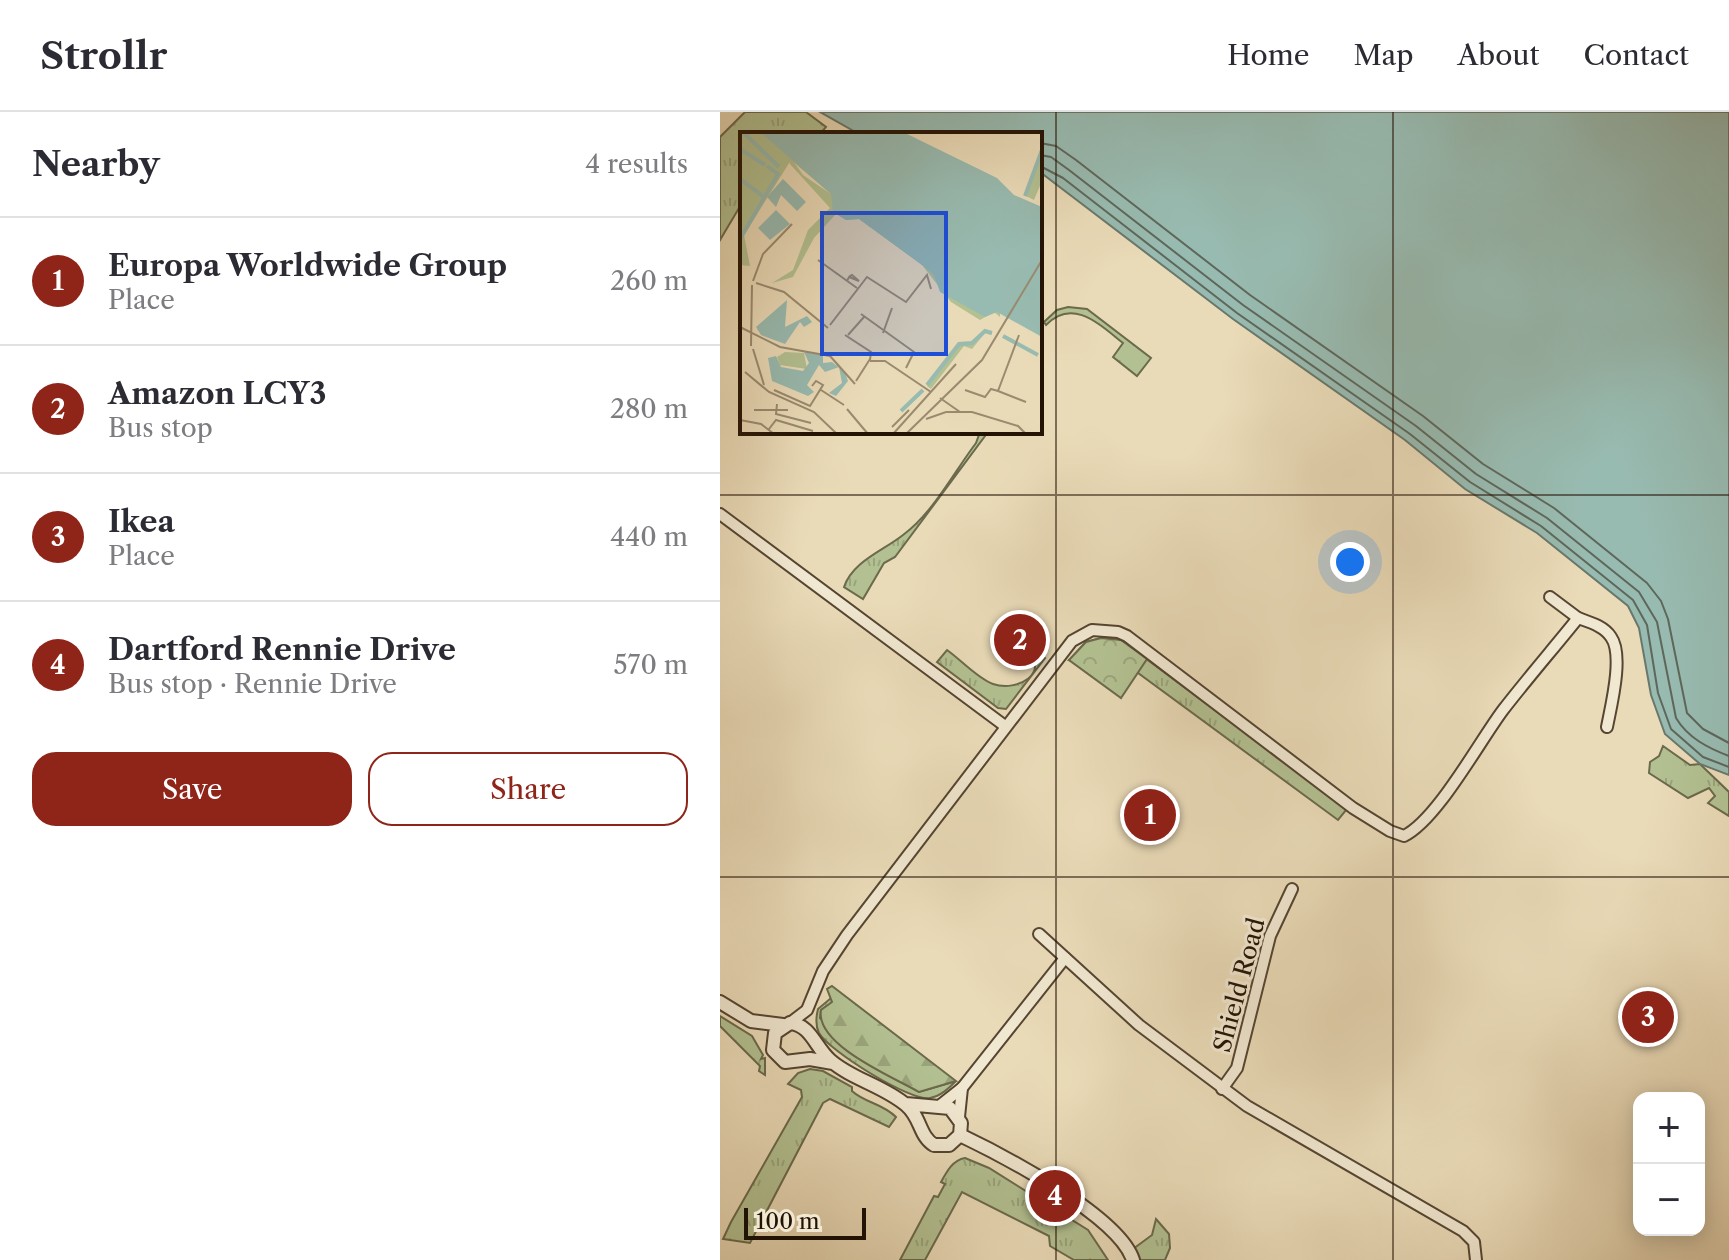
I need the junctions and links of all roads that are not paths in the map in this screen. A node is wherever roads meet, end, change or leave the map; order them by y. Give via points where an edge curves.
1 (720, 514) edge
2 (1550, 597) dead end
3 (1578, 618) junction
4 (1005, 726) junction
5 (1607, 727) dead end
6 (1292, 889) dead end
7 (1039, 934) dead end
8 (1065, 958) junction
9 (720, 1002) edge
10 (809, 1005) junction
11 (751, 1021) junction
12 (787, 1024) junction
13 (810, 1035) junction
14 (772, 1045) junction
15 (803, 1060) junction
16 (833, 1063) junction
17 (962, 1088) junction
18 (1222, 1089) junction
19 (906, 1104) junction
20 (935, 1108) junction
21 (959, 1117) junction
22 (921, 1124) junction
23 (960, 1135) junction
24 (1121, 1239) junction
25 (1125, 1260) edge
26 (1133, 1260) edge
27 (1476, 1260) edge

1 - 4 street
2 - 3 street
3 - 4 street via 1502,711 1442,798 1415,831 1404,836 1353,808 1118,632 1092,630 1072,641
3 - 5 street via 1598,625 1616,649
4 - 10 street via 847,935
6 - 18 street, Shield Road via 1270,936 1237,1068
7 - 8 street
8 - 17 street
8 - 18 street via 1139,1025
9 - 11 street
10 - 12 street
10 - 13 street
11 - 12 street
11 - 14 street
12 - 13 street
12 - 14 street via 775,1033
13 - 15 street via 811,1052
13 - 16 street
14 - 15 street via 785,1062
15 - 16 street
16 - 19 street
17 - 20 street
17 - 21 street
18 - 27 street via 1463,1231 1474,1242
19 - 20 street
19 - 22 street
20 - 21 street via 950,1108
20 - 22 street
21 - 23 street
22 - 23 street via 924,1137 934,1145 949,1145
23 - 24 street via 1010,1159
24 - 25 street
24 - 26 street

